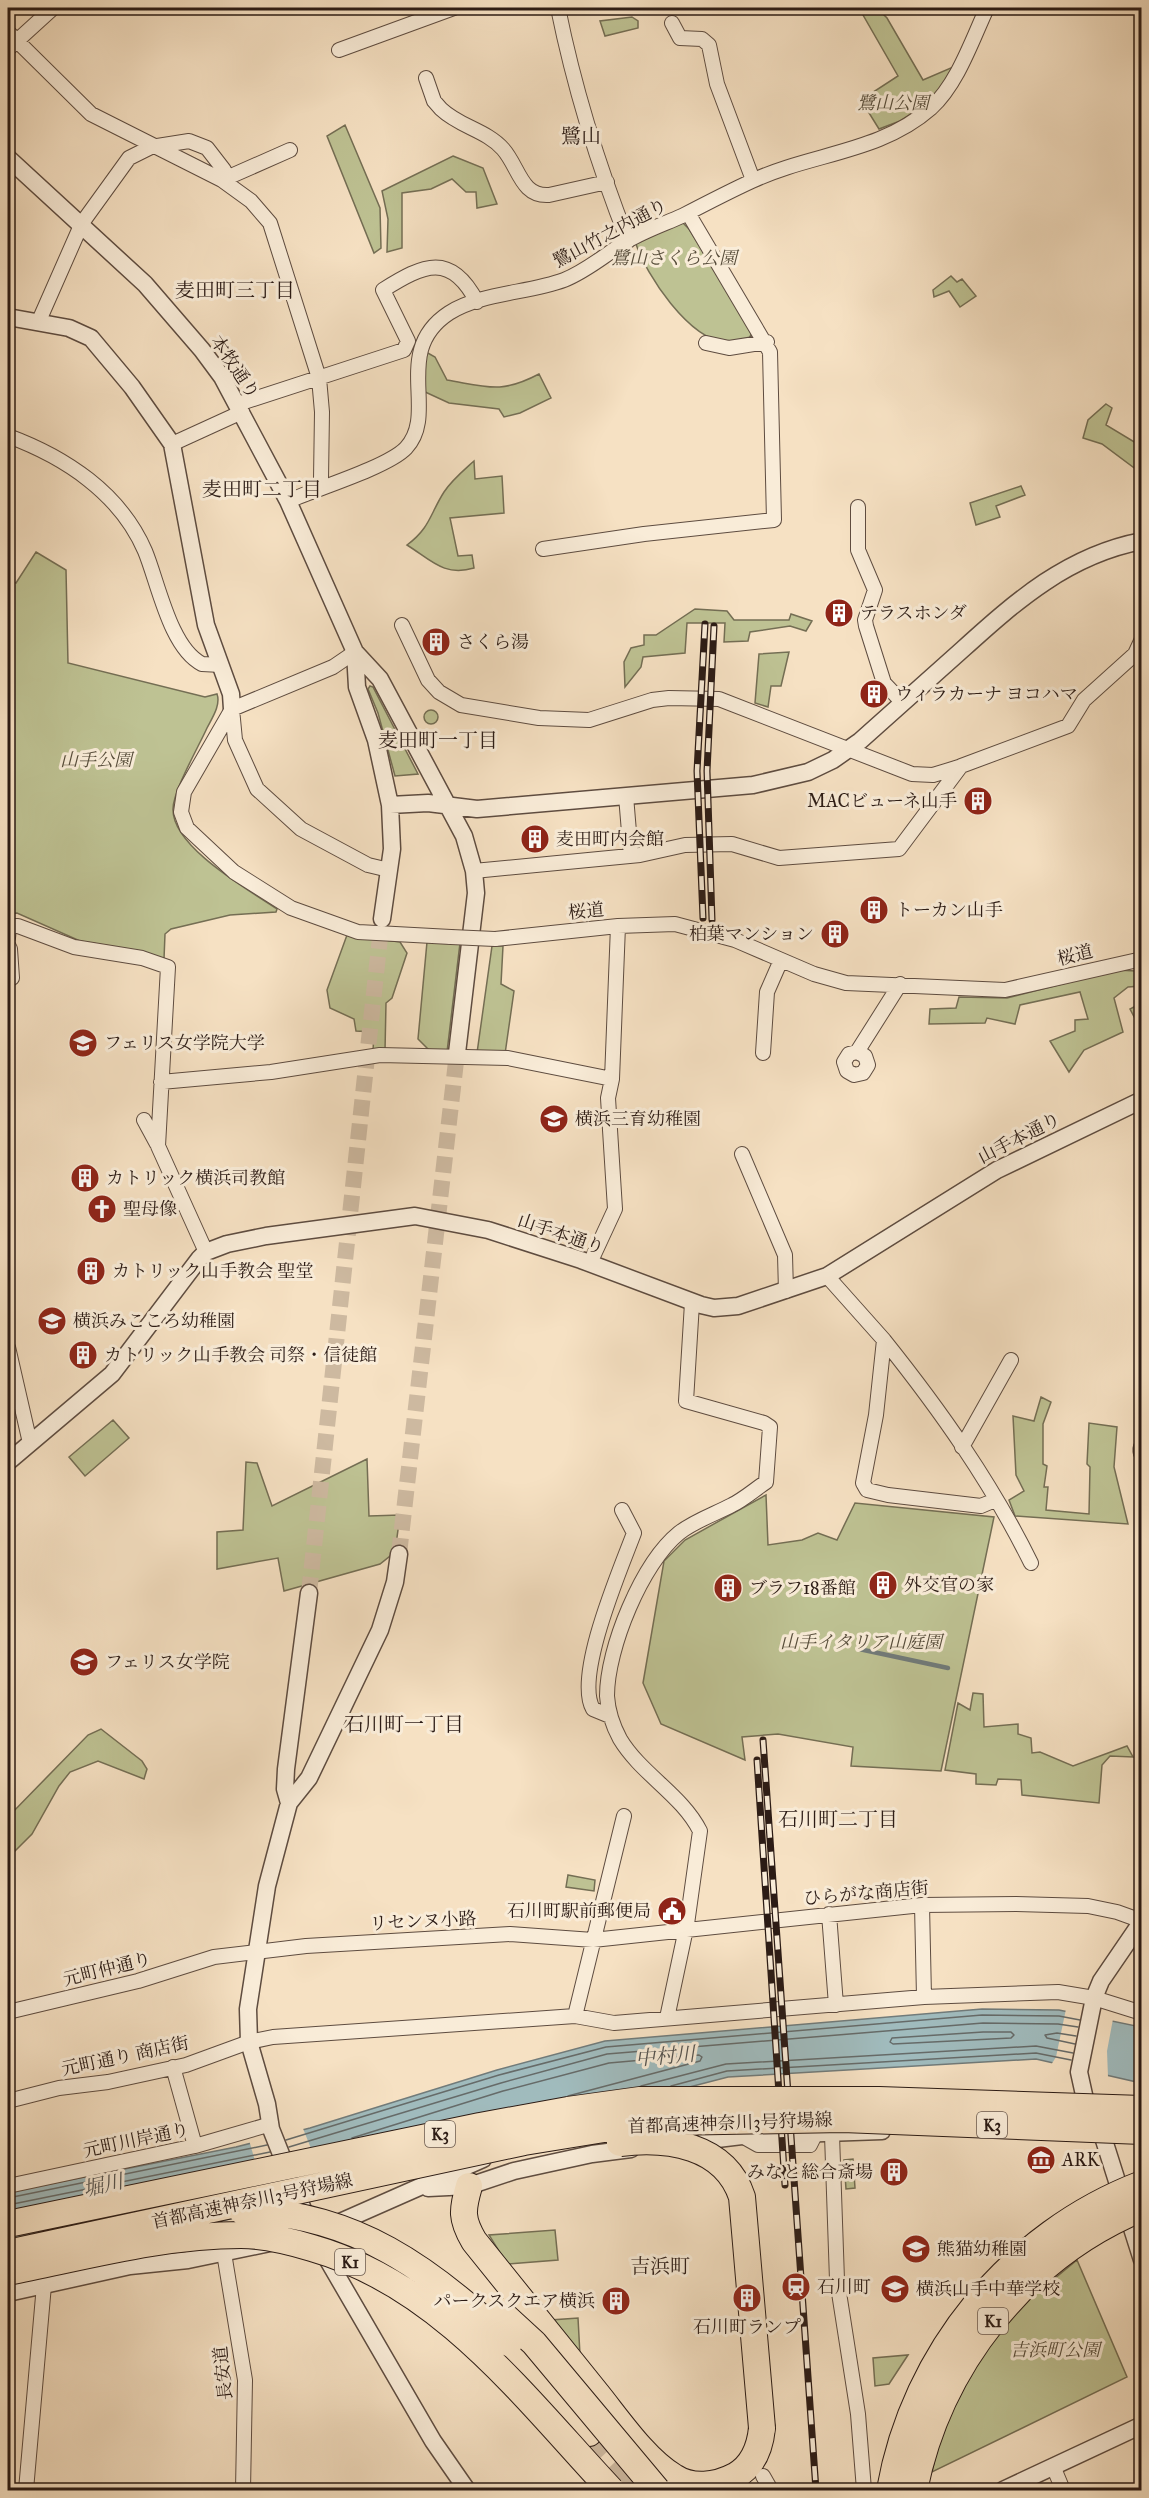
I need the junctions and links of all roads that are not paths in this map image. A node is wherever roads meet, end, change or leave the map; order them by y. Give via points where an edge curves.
1 (53, 8) edge
2 (454, 8) edge
3 (558, 8) edge
4 (987, 8) edge
5 (672, 23) dead end
6 (10, 40) edge
7 (339, 51) dead end
8 (426, 78) dead end
9 (151, 147) junction
10 (290, 150) dead end
11 (8, 158) edge
12 (222, 180) junction
13 (753, 180) junction
14 (607, 182) junction
15 (688, 213) junction
16 (82, 223) junction
17 (628, 241) junction
18 (477, 302) junction
19 (8, 316) edge
20 (38, 323) junction
21 (767, 342) junction
22 (706, 344) dead end
23 (319, 378) junction
24 (240, 408) junction
25 (8, 436) edge
26 (172, 444) junction
27 (321, 479) dead end
28 (288, 501) junction
29 (858, 507) dead end
30 (1142, 542) edge
31 (543, 549) dead end
32 (402, 625) dead end
33 (1142, 639) edge
34 (355, 652) junction
35 (221, 665) junction
36 (903, 703) junction
37 (232, 709) junction
38 (848, 750) junction
39 (961, 766) junction
40 (626, 796) junction
41 (390, 805) junction
42 (449, 807) junction
43 (631, 856) junction
44 (389, 870) junction
45 (474, 871) junction
46 (382, 919) tunnel mouth
47 (618, 926) junction
48 (8, 938) edge
49 (8, 945) edge
50 (1142, 958) edge
51 (781, 960) junction
52 (12, 978) dead end
53 (900, 984) junction
54 (857, 1052) dead end
55 (457, 1053) tunnel mouth
56 (763, 1053) dead end
57 (612, 1079) junction
58 (161, 1083) junction
59 (1142, 1100) edge
60 (144, 1120) dead end
61 (158, 1146) junction
62 (742, 1154) dead end
63 (206, 1252) junction
64 (590, 1263) junction
65 (827, 1276) junction
66 (786, 1291) junction
67 (692, 1303) junction
68 (884, 1340) junction
69 (8, 1347) edge
70 (1011, 1360) dead end
71 (30, 1443) junction
72 (962, 1447) junction
73 (8, 1462) edge
74 (995, 1500) junction
75 (622, 1510) dead end
76 (399, 1554) tunnel mouth
77 (1031, 1563) dead end
78 (309, 1593) tunnel mouth
79 (610, 1716) junction
80 (289, 1803) junction
81 (624, 1816) dead end
82 (922, 1905) junction
83 (829, 1914) junction
84 (1142, 1921) edge
85 (685, 1929) junction
86 (593, 1940) junction
87 (256, 1952) junction
88 (214, 1958) joint
89 (924, 1997) junction
90 (1094, 1998) junction
91 (836, 2005) junction
92 (8, 2012) edge
93 (1142, 2013) edge
94 (575, 2016) junction
95 (667, 2018) junction
96 (249, 2042) junction
97 (173, 2067) junction
98 (8, 2101) edge
99 (1142, 2109) edge
100 (1088, 2113) junction
101 (1047, 2114) junction
102 (1142, 2117) edge
103 (271, 2126) junction
104 (1142, 2131) edge
105 (832, 2134) junction
106 (195, 2146) junction
107 (1142, 2184) edge
108 (325, 2185) junction
109 (8, 2186) edge
110 (469, 2186) junction
111 (418, 2188) junction
112 (1142, 2208) edge
113 (262, 2212) junction
114 (8, 2224) edge
115 (313, 2234) junction
116 (8, 2245) edge
117 (8, 2253) edge
118 (224, 2253) junction
119 (1142, 2260) edge
120 (8, 2272) edge
121 (44, 2285) junction
122 (8, 2293) edge
123 (1142, 2425) edge
124 (589, 2433) tunnel mouth
125 (1053, 2466) junction
126 (763, 2476) dead end
127 (26, 2490) edge
128 (243, 2490) edge
129 (467, 2490) edge
130 (611, 2490) edge
131 (658, 2490) edge
132 (771, 2490) edge
133 (864, 2490) edge
134 (890, 2490) edge
135 (914, 2490) edge
136 (1003, 2490) edge
137 (1063, 2490) edge

1 - 6 street
2 - 7 street
3 - 14 street via 577,93
4 - 13 street, 鷺山竹之内通り via 945,91 923,114 861,147
5 - 13 street via 680,38 702,39 709,45 717,84
6 - 9 street via 91,114
8 - 14 street via 441,109 504,150 529,190 542,196
9 - 12 street
9 - 12 street via 179,141 207,148 224,170
9 - 16 street via 129,158
10 - 12 street
11 - 16 street, 本牧通り
12 - 23 street via 251,201 270,223
13 - 15 street, 鷺山竹之内通り
14 - 17 street
15 - 17 street, 鷺山竹之内通り
15 - 21 street
16 - 20 street
16 - 24 street, 本牧通り via 161,301 202,350
17 - 18 street, 鷺山竹之内通り via 566,279
18 - 23 street via 468,284 455,272 435,268 407,275 383,290 408,341 405,350
18 - 28 street, 鷺山竹之内通り via 446,315 422,345 416,426 404,449 392,459
19 - 20 street
20 - 26 street via 69,328 91,338
21 - 22 street via 729,348
21 - 31 street via 774,520
23 - 24 street
23 - 27 street
24 - 26 street
24 - 28 street, 本牧通り
25 - 35 street via 66,462 118,507 145,550 160,598 184,647 202,664
26 - 35 street via 206,625
28 - 34 street, 本牧通り
29 - 36 street via 858,550 875,590 866,626 884,683
30 - 36 street via 1087,558 1041,582
32 - 38 street via 428,680 461,705 539,718 589,720 652,700 719,699
33 - 39 street via 1135,654 1084,700 1068,726
34 - 37 street via 333,667
34 - 41 street, 本牧通り via 357,687 376,740
34 - 42 street, 本牧通り via 380,679
35 - 37 street
36 - 38 street
37 - 44 street via 235,740 257,789 301,829 368,864
37 - 47 street, 桜道, bridge via 184,792 181,812 187,828 234,872 291,908 358,932 495,939
38 - 39 street via 912,774 933,775
38 - 40 street via 821,766 776,781
39 - 43 street via 899,849 779,858 732,844 685,845
40 - 42 street via 477,809
40 - 43 street
41 - 42 street via 428,802
41 - 44 street, 本牧通り
42 - 45 street, 本牧通り via 464,836
43 - 45 street
44 - 46 street, 本牧通り
45 - 55 street, 本牧通り via 474,915
47 - 51 street, 桜道 via 683,926 735,940
47 - 57 street
48 - 58 street via 9,926 18,926 74,947 142,958 168,967
49 - 52 street
50 - 53 street, 桜道 via 1005,990
51 - 53 street, 桜道 via 846,983
51 - 56 street via 767,992
53 - 54 street
57 - 58 street via 508,1058 380,1055 272,1072
57 - 64 street via 609,1098 615,1209
58 - 61 street
59 - 65 street, 山手本通り via 997,1170
60 - 61 street
61 - 63 street
62 - 66 street via 785,1255
63 - 64 street, 山手本通り via 266,1236 415,1216 488,1230
63 - 71 street via 112,1374
64 - 67 street, 山手本通り
65 - 66 street, 山手本通り
65 - 68 street
66 - 67 street, 山手本通り via 726,1307
67 - 79 street via 686,1401 770,1427 766,1482 680,1532 648,1570 622,1628 609,1676
68 - 72 street
68 - 74 street via 863,1483 867,1490 981,1506
69 - 71 street
70 - 72 street
71 - 73 street
72 - 74 street via 988,1483
74 - 77 street
75 - 79 street via 634,1533 597,1639 588,1695 593,1709
76 - 80 street via 380,1630 309,1778
78 - 80 street via 286,1769
79 - 85 street via 630,1754 700,1831
80 - 87 street via 269,1878
81 - 86 street
82 - 83 street, ひらがな商店街
82 - 84 street, ひらがな商店街 via 1088,1906
82 - 89 street
83 - 85 street, ひらがな商店街
83 - 91 street
84 - 90 street via 1101,1981
85 - 86 street, ひらがな商店街
85 - 95 street
86 - 87 street, リセンヌ小路 via 510,1934
86 - 94 street
87 - 88 street, リセンヌ小路
87 - 96 street via 248,2009
88 - 92 street, 元町仲通り
89 - 90 street, 元町通り 商店街 via 1058,1992
89 - 91 street, 元町通り 商店街
90 - 93 street, 元町通り 商店街
90 - 100 street via 1079,2072
91 - 95 street, 元町通り 商店街
94 - 95 street, 元町通り 商店街 via 614,2023
94 - 96 street, 元町通り 商店街
96 - 97 street, 元町通り 商店街
96 - 103 street
97 - 98 street, 元町通り 商店街
97 - 106 street
99 - 114 highway, 首都高速神奈川3号狩場線 / K3, bridge via 879,2100 640,2100 480,2126
100 - 101 street
100 - 102 street
100 - 119 street via 1103,2137
101 - 105 street via 1003,2129
101 - 111 street via 1011,2092 663,2117 499,2153
103 - 106 street, 元町川岸通り
103 - 115 street, bridge
104 - 108 highway, 首都高速神奈川3号狩場線 / K3, bridge via 843,2120 669,2122 524,2142
105 - 110 street via 742,2136 592,2154 514,2171
105 - 133 street via 837,2280 858,2414
106 - 109 street, 元町川岸通り
107 - 134 highway, K1, bridge via 1085,2212 1045,2238 983,2294 951,2336 927,2379 899,2450
108 - 110 highway, bridge via 624,2143 677,2143 695,2148 718,2162 732,2175 742,2197 762,2427 754,2458 742,2472 725,2481 689,2484 674,2477 628,2433 474,2241 464,2225
108 - 117 highway, 首都高速神奈川3号狩場線 / K3, bridge
110 - 111 street
111 - 115 street
112 - 135 highway, K1, bridge via 1078,2242 1012,2297 950,2385 932,2426
113 - 116 highway, K1, bridge via 145,2218
113 - 124 highway, K1, bridge via 330,2224 373,2240 416,2265 449,2288 509,2343
113 - 131 highway, bridge via 301,2212 373,2233 424,2258 473,2291 534,2343
115 - 118 street
115 - 129 street via 416,2413
118 - 121 street via 130,2266
118 - 128 street, 長安道 via 245,2380
120 - 130 highway, K1, bridge via 208,2237 242,2235 282,2240 326,2252 369,2269 432,2307 489,2359
121 - 122 street
121 - 127 street
123 - 125 street
125 - 136 street
125 - 137 street
126 - 132 street

